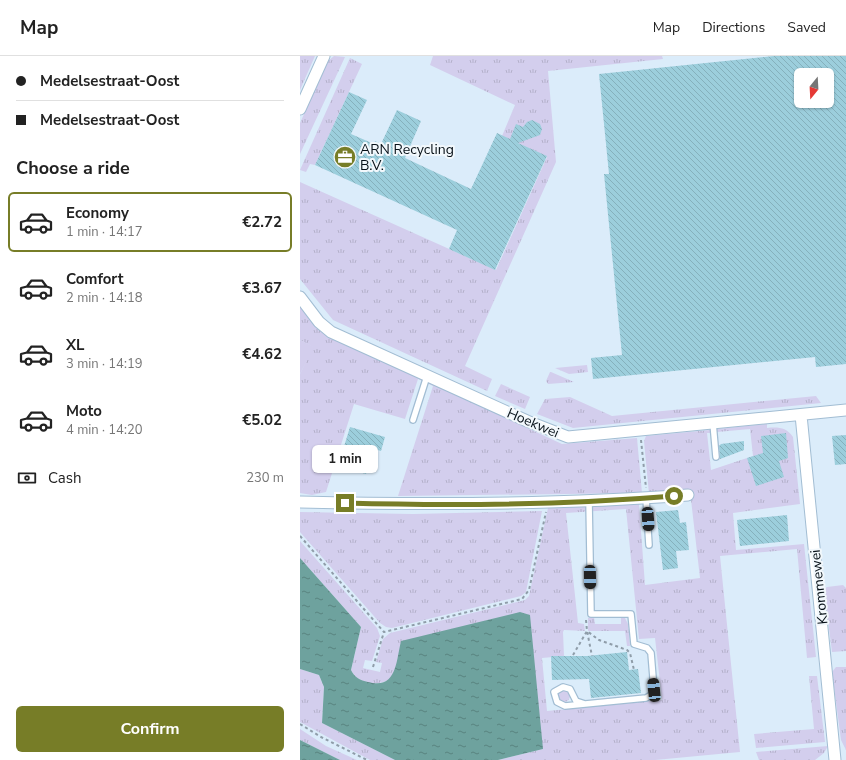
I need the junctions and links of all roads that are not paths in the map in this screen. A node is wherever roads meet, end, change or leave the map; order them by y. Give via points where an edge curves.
1 (324, 56) edge
2 (300, 109) edge
3 (300, 297) edge
4 (427, 376) junction
5 (846, 410) edge
6 (801, 415) junction
7 (413, 420) dead end
8 (713, 423) junction
9 (716, 457) dead end
10 (688, 495) dead end
11 (646, 498) junction
12 (589, 501) junction
13 (300, 502) edge
14 (650, 545) dead end
15 (585, 704) junction
16 (835, 760) edge

1 - 2 street
3 - 4 street, Hoekwei via 330,332
4 - 7 lane
4 - 8 street, Hoekwei via 560,436
5 - 6 street, Hoekwei
6 - 8 street, Hoekwei
6 - 16 street, Krommewei
8 - 9 lane
10 - 11 street
11 - 12 street
11 - 14 lane
12 - 13 street via 406,505
12 - 15 lane via 591,614 631,614 634,644 647,648 650,653 654,690 646,698
15 - 15 lane via 561,705 554,694 557,690 567,688 573,691 576,701

